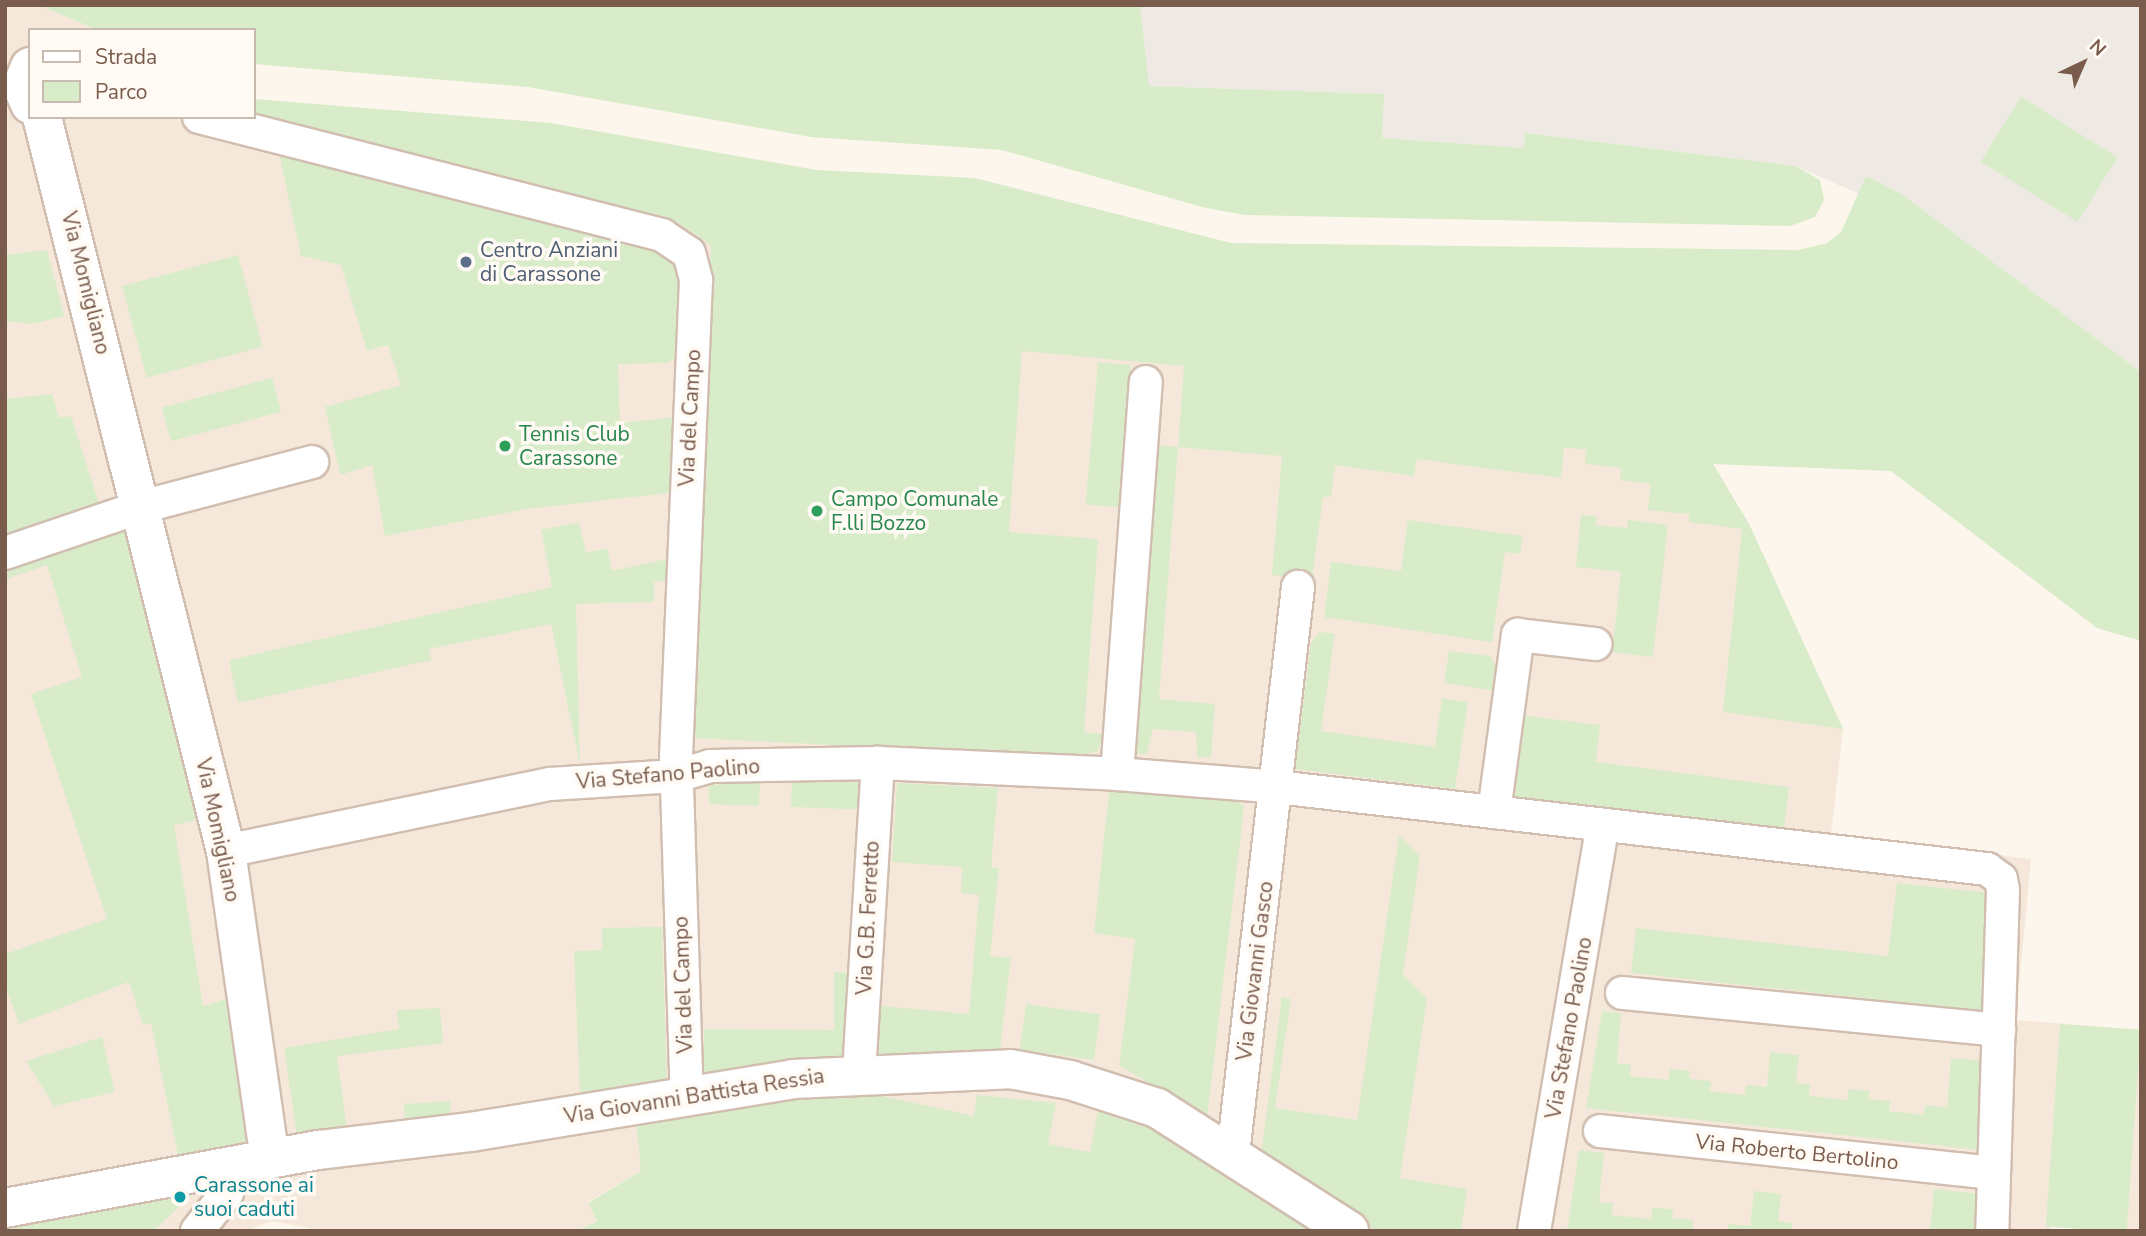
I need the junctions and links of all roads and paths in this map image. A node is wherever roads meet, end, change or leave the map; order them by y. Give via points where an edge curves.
1 (207, 119) edge
2 (48, 125) edge
3 (1146, 382) dead end
4 (312, 462) dead end
5 (141, 506) junction
6 (5, 553) edge
7 (1298, 587) dead end
8 (1595, 644) dead end
9 (878, 763) junction
10 (1118, 774) junction
11 (676, 776) junction
12 (1278, 787) junction
13 (1494, 812) junction
14 (1603, 825) junction
15 (226, 851) junction
16 (1622, 993) dead end
17 (1999, 1030) junction
18 (859, 1073) junction
19 (687, 1095) junction
20 (1600, 1131) dead end
21 (1233, 1154) junction
22 (270, 1159) junction
23 (232, 1165) junction
24 (1994, 1173) junction
25 (5, 1208) edge
26 (197, 1231) edge
27 (1349, 1231) edge
28 (1534, 1231) edge
29 (1992, 1231) edge

1 - 11 street, Via del Campo via 662,235 690,253 696,280
2 - 5 street, Via Momigliano
3 - 10 street
4 - 5 street
5 - 6 street
5 - 15 street, Via Momigliano
7 - 12 street
8 - 13 street via 1518,635
9 - 10 street, Via Stefano Paolino
9 - 11 street, Via Stefano Paolino via 710,766
9 - 18 street, Via G.B. Ferretto
10 - 12 street, Via Stefano Paolino
11 - 15 street, Via Stefano Paolino via 550,784
11 - 19 street, Via del Campo
12 - 13 street, Via Stefano Paolino
12 - 21 street, Via Giovanni Gasco
13 - 14 street, Via Stefano Paolino
14 - 17 street, Via Stefano Paolino via 1980,867 1997,875 2003,890
14 - 28 street, Via Stefano Paolino
15 - 22 street, Via Momigliano
16 - 17 street
17 - 24 street
18 - 19 street, Via Giovanni Battista Ressia
18 - 21 street, Via Giovanni Battista Ressia via 1010,1069 1070,1080 1157,1108
19 - 22 street, Via Giovanni Battista Ressia via 471,1132
20 - 24 street, Via Roberto Bertolino
21 - 27 street, Via Giovanni Battista Ressia
22 - 23 street, Via Giovanni Battista Ressia
23 - 25 street, Via Giovanni Battista Ressia
23 - 26 street via 227,1193
24 - 29 street

